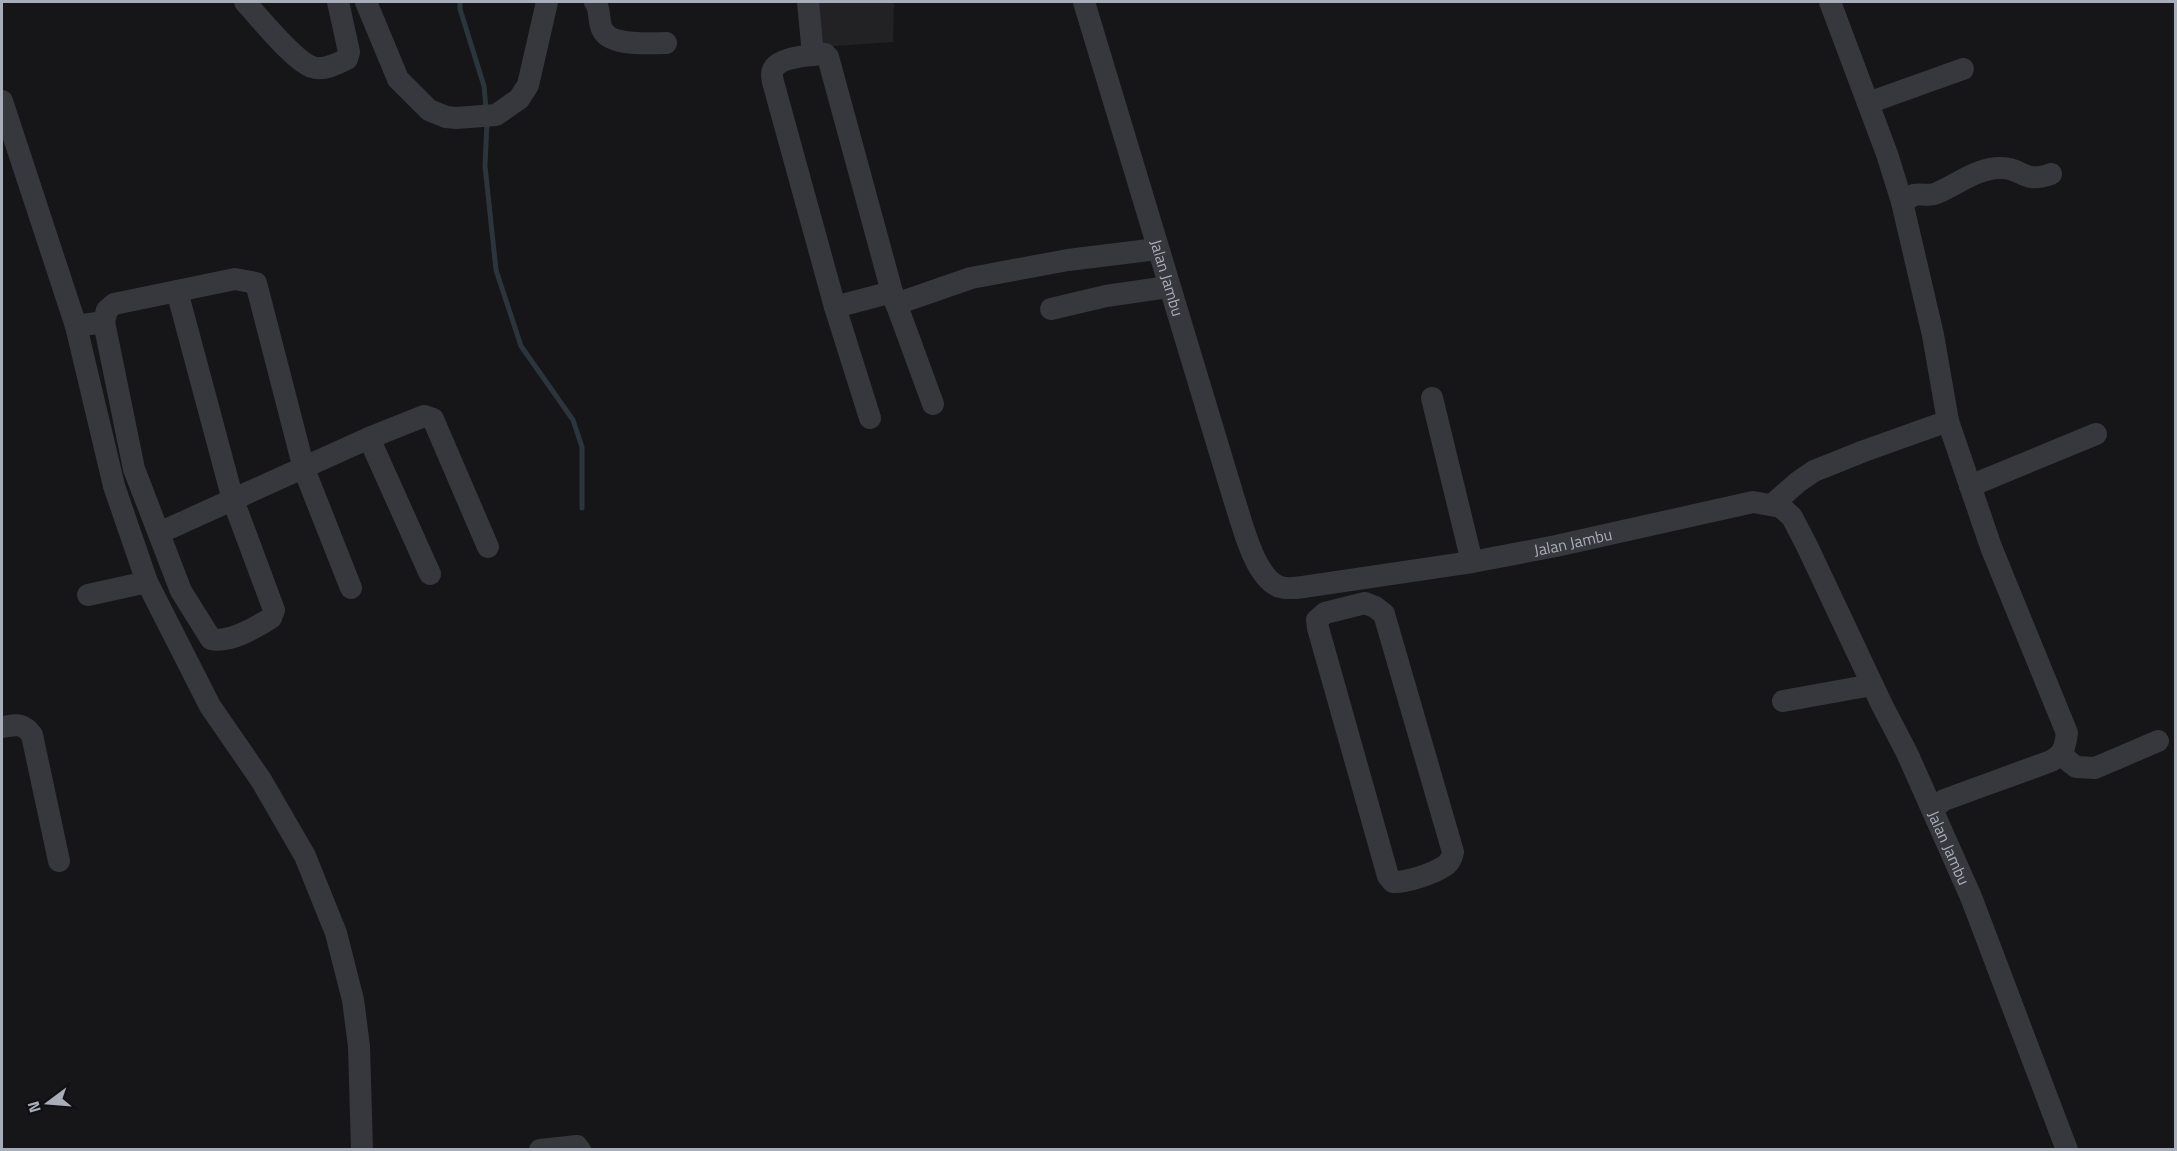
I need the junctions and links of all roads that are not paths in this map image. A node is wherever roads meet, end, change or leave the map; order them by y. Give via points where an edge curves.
1 (245, 2) edge
2 (338, 2) edge
3 (366, 2) edge
4 (547, 2) edge
5 (595, 2) edge
6 (808, 2) edge
7 (1083, 2) edge
8 (1830, 2) edge
9 (666, 43) dead end
10 (813, 55) junction
11 (1963, 69) dead end
12 (2, 101) edge
13 (1868, 103) junction
14 (2051, 174) dead end
15 (1902, 202) junction
16 (1157, 249) junction
17 (1168, 287) junction
18 (177, 291) junction
19 (894, 298) junction
20 (835, 307) junction
21 (1051, 309) dead end
22 (104, 322) junction
23 (76, 326) junction
24 (1432, 398) dead end
25 (933, 404) dead end
26 (870, 418) dead end
27 (1948, 421) junction
28 (2096, 434) dead end
29 (369, 438) junction
30 (304, 469) junction
31 (1970, 486) junction
32 (233, 500) junction
33 (1773, 504) junction
34 (159, 533) junction
35 (488, 547) dead end
36 (1472, 562) junction
37 (430, 574) dead end
38 (1359, 579) junction
39 (147, 582) junction
40 (351, 588) dead end
41 (88, 595) dead end
42 (1365, 603) junction
43 (1872, 685) junction
44 (1783, 701) dead end
45 (2, 727) edge
46 (2158, 741) dead end
47 (2061, 755) junction
48 (1932, 809) junction
49 (59, 861) dead end
50 (362, 1149) edge
51 (540, 1149) edge
52 (580, 1149) edge
53 (2067, 1149) edge

1 - 2 street via 300,60 313,67 329,67 347,59 350,52
3 - 4 street via 398,79 429,110 446,117 487,116 519,99 528,84
5 - 9 street via 602,29 609,37 621,42
6 - 10 street
7 - 16 street, Jalan Jambu
8 - 13 street
10 - 19 street via 825,54 831,66
10 - 20 street via 784,62 772,73
11 - 13 street
12 - 23 street
13 - 15 street
14 - 15 street via 2028,177 2008,168 1992,168 1935,194 1916,194
15 - 27 street
16 - 17 street, Jalan Jambu
16 - 19 street via 981,276
17 - 21 street
17 - 38 street, Jalan Jambu via 1250,547 1266,577 1281,588
18 - 22 street via 114,304 107,310
18 - 30 street via 235,279 256,283
18 - 32 street
19 - 20 street
19 - 25 street
20 - 26 street
22 - 23 street
22 - 34 street via 134,469
23 - 39 street via 114,486
24 - 36 street
27 - 31 street
27 - 33 street via 1814,471
28 - 31 street
29 - 30 street
29 - 35 street via 424,416 431,417
29 - 37 street
30 - 32 street
30 - 40 street
31 - 47 street via 2067,733
32 - 34 street
32 - 34 street via 274,610 271,618 261,624 221,641 211,639 181,591
33 - 36 street, Jalan Jambu via 1753,502
33 - 43 street, Jalan Jambu via 1792,517
36 - 38 street, Jalan Jambu
38 - 42 street
39 - 41 street
39 - 50 street via 210,706 261,780 305,856 336,933 353,1000 359,1046
42 - 42 street via 1384,615 1453,852 1444,867 1401,883 1388,876 1318,628 1317,620 1325,613
43 - 44 street
43 - 48 street, Jalan Jambu
45 - 49 street via 26,727 32,735
46 - 47 street via 2095,768 2076,766
47 - 48 street via 1944,800
48 - 53 street, Jalan Jambu via 1971,897
51 - 52 street

